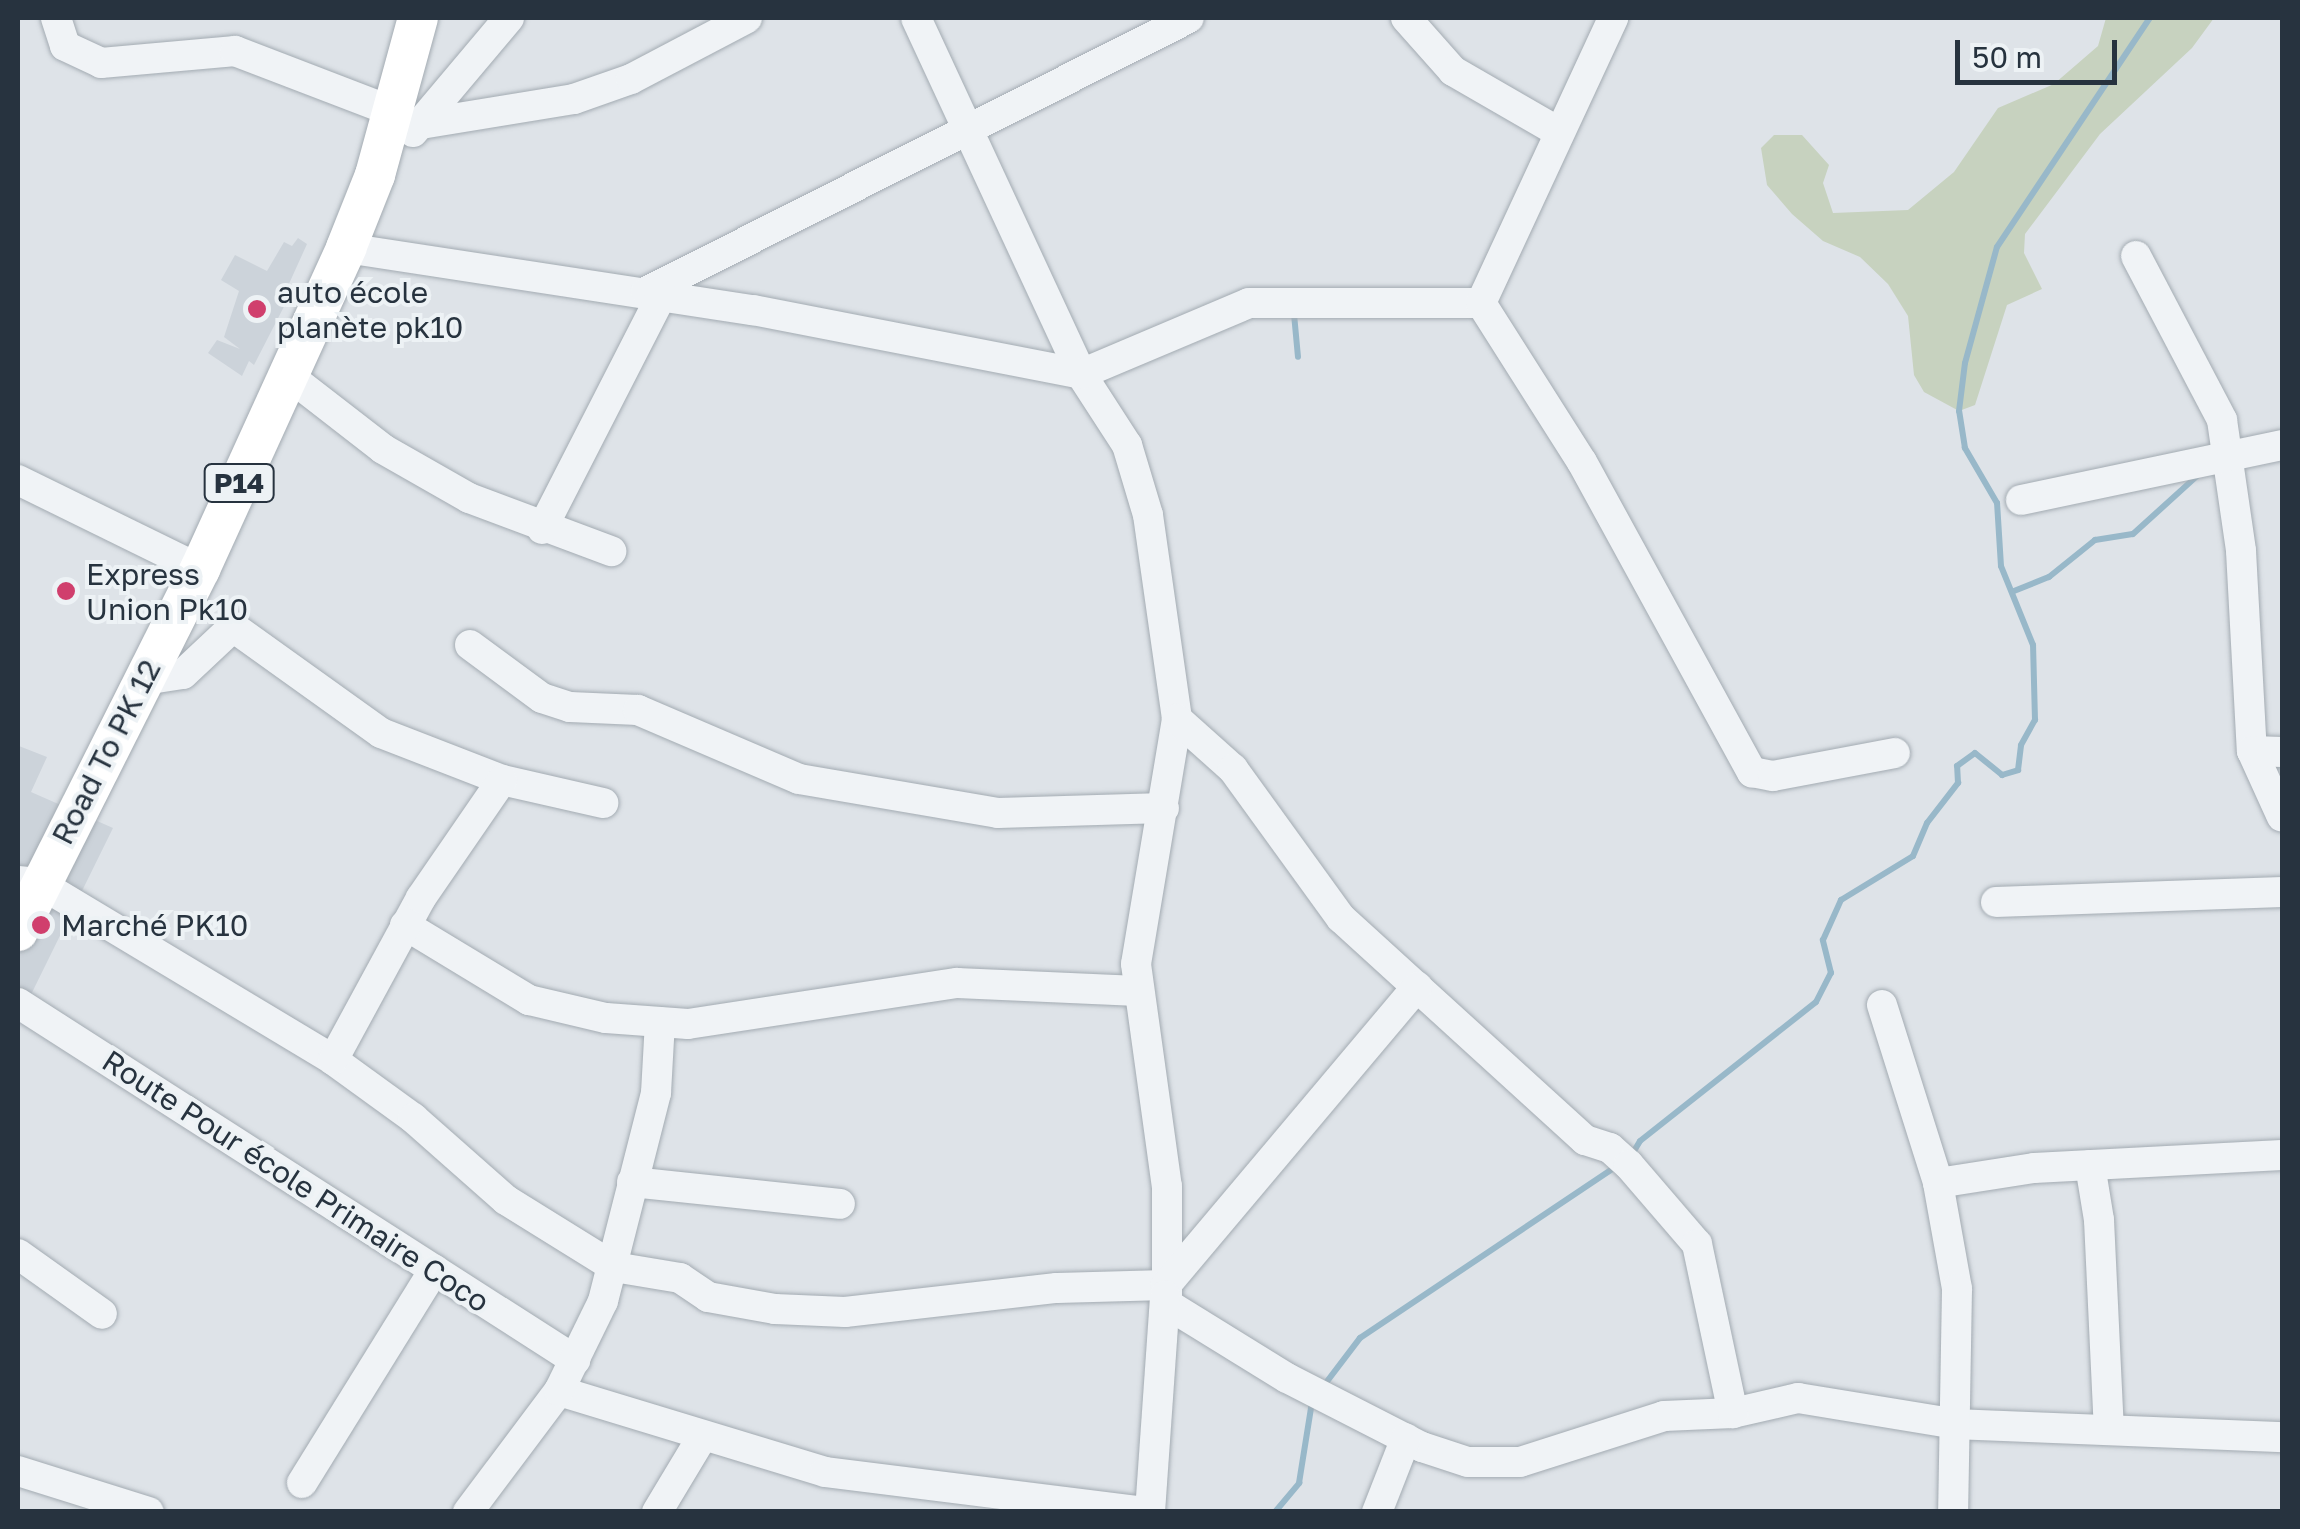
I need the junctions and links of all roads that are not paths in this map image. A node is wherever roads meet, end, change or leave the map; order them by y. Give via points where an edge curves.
1 (56, 18) edge
2 (418, 18) edge
3 (509, 18) edge
4 (747, 18) edge
5 (916, 18) edge
6 (1189, 18) edge
7 (1406, 18) edge
8 (1613, 18) edge
9 (407, 118) junction
10 (970, 125) junction
11 (1557, 132) junction
12 (346, 248) junction
13 (2136, 256) dead end
14 (654, 294) junction
15 (1481, 303) junction
16 (1081, 374) junction
17 (288, 376) junction
18 (2282, 445) edge
19 (2226, 454) junction
20 (18, 480) edge
21 (2022, 500) dead end
22 (542, 529) junction
23 (612, 551) dead end
24 (200, 568) junction
25 (470, 645) dead end
26 (144, 680) junction
27 (1177, 719) junction
28 (2267, 751) edge
29 (1894, 754) dead end
30 (502, 780) junction
31 (603, 803) dead end
32 (1164, 808) junction
33 (2282, 817) edge
34 (28, 882) edge
35 (2282, 892) edge
36 (1996, 902) dead end
37 (405, 925) junction
38 (18, 932) edge
39 (1417, 987) junction
40 (1138, 991) junction
41 (18, 1003) edge
42 (1882, 1005) dead end
43 (660, 1022) junction
44 (333, 1060) junction
45 (2282, 1155) edge
46 (2090, 1165) junction
47 (632, 1182) junction
48 (1938, 1183) junction
49 (840, 1204) dead end
50 (18, 1254) edge
51 (614, 1266) junction
52 (434, 1270) junction
53 (1166, 1290) junction
54 (102, 1314) dead end
55 (575, 1360) junction
56 (560, 1391) junction
57 (1733, 1413) junction
58 (1956, 1424) junction
59 (2108, 1430) junction
60 (702, 1437) junction
61 (2282, 1437) edge
62 (1406, 1438) junction
63 (18, 1471) edge
64 (302, 1483) dead end
65 (147, 1511) edge
66 (468, 1512) edge
67 (658, 1512) edge
68 (1149, 1512) edge
69 (1377, 1512) edge
70 (1953, 1512) edge

1 - 9 street via 65,46 101,63 236,50
2 - 9 main road, Road To PK 12 / P14
3 - 9 street
4 - 9 street via 630,79 574,99
5 - 10 street
6 - 10 street
7 - 11 street via 1453,71
8 - 11 street via 1604,48
9 - 12 main road, Road To PK 12 / P14 via 374,175
10 - 14 street
10 - 16 street
11 - 15 street
12 - 14 street
12 - 17 main road, Road To PK 12 / P14
13 - 19 street via 2222,420
14 - 16 street
14 - 22 street
15 - 16 street via 1248,303
15 - 29 street via 1582,462 1752,772 1773,776
16 - 27 street via 1126,444 1138,481
17 - 22 street via 383,450
17 - 24 main road, Road To PK 12 / P14
18 - 19 street
19 - 21 street
19 - 28 street
20 - 24 street
22 - 23 street
24 - 26 main road, Road To PK 12 / P14
25 - 32 street via 542,698 570,707 638,710 800,779 998,813
26 - 30 street via 183,674 233,627 382,733
26 - 34 main road, Road To PK 12 / P14
27 - 32 street
27 - 39 street via 1233,770 1342,918
28 - 33 street
30 - 31 street
30 - 37 street
32 - 40 street via 1138,938
34 - 38 main road, Road To PK 12 / P14
34 - 44 street
35 - 36 street
37 - 43 street via 529,1000 566,1012
37 - 44 street
39 - 53 street
39 - 57 street via 1585,1140 1610,1148 1629,1165 1697,1244
40 - 43 street via 957,983 842,1005
40 - 53 street via 1167,1186
41 - 52 street, Route Pour école Primaire Coco
42 - 48 street
43 - 47 street via 656,1092
44 - 51 street via 413,1118 506,1200
45 - 46 street
46 - 48 street
46 - 59 street via 2099,1220
47 - 49 street
47 - 51 street
48 - 58 street via 1958,1289
50 - 54 street
51 - 53 street via 680,1278 708,1297 846,1312 1057,1288
51 - 55 street
52 - 55 street, Route Pour école Primaire Coco
52 - 64 street
53 - 62 street via 1174,1310
53 - 68 street
55 - 56 street
56 - 60 street
56 - 66 street
57 - 58 street via 1798,1398
57 - 62 street via 1664,1416 1520,1462 1468,1462
58 - 59 street
58 - 70 street
59 - 61 street
60 - 67 street
60 - 68 street via 825,1472
62 - 69 street
63 - 65 street

